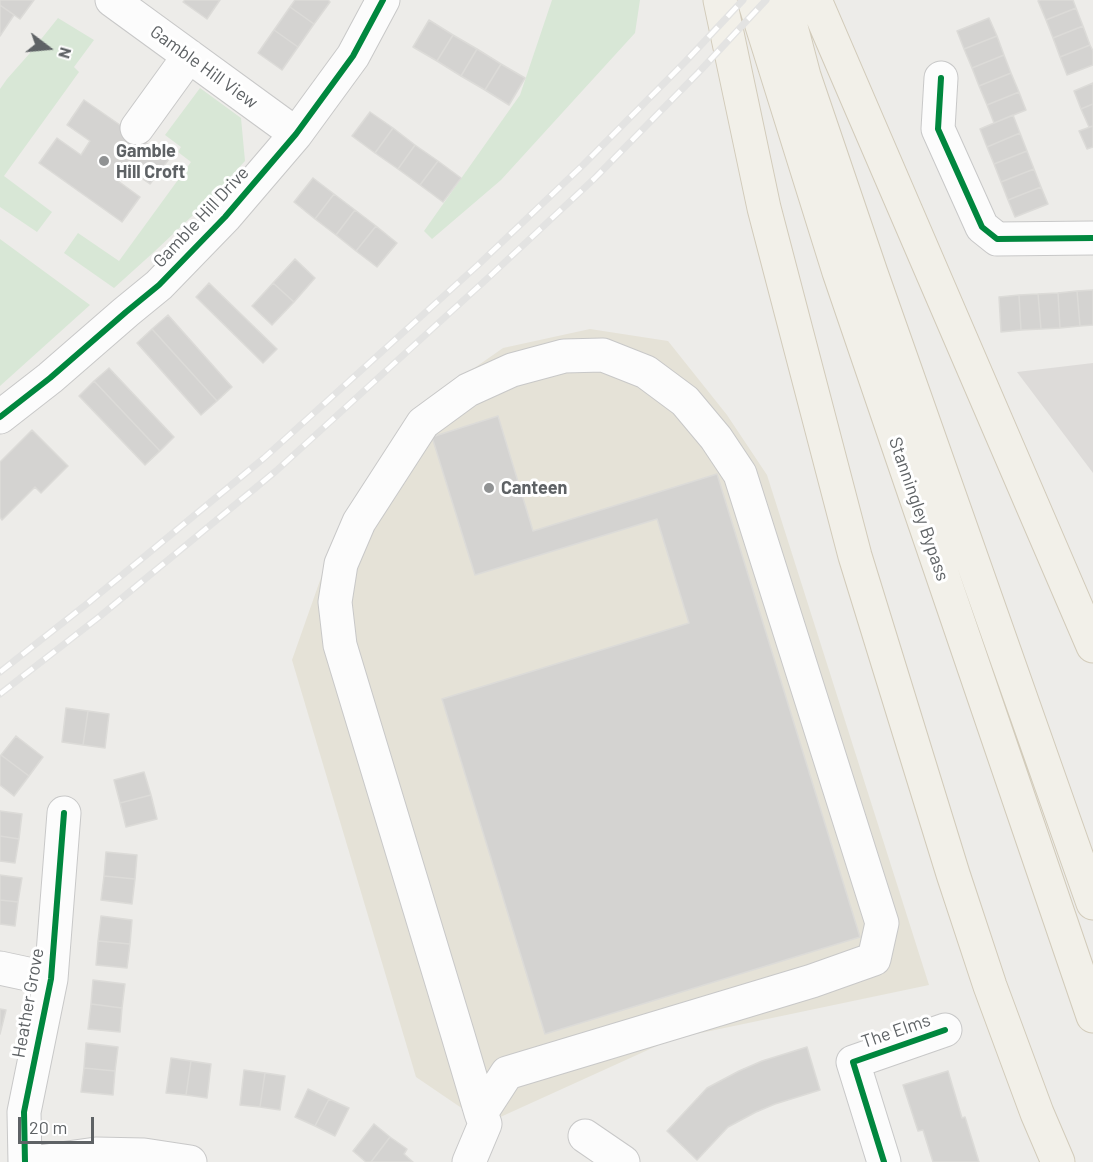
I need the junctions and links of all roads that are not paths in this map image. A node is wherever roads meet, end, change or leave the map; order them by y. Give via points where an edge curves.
1 (112, 0) edge
2 (383, 0) edge
3 (720, 0) edge
4 (754, 0) edge
5 (784, 0) edge
6 (815, 0) edge
7 (189, 56) junction
8 (941, 78) dead end
9 (137, 128) dead end
10 (296, 134) junction
11 (1093, 238) edge
12 (0, 417) edge
13 (1093, 646) edge
14 (64, 813) dead end
15 (1093, 903) edge
16 (0, 968) edge
17 (51, 980) junction
18 (1093, 1016) edge
19 (945, 1030) dead end
20 (483, 1119) junction
21 (585, 1136) dead end
22 (25, 1162) edge
23 (39, 1162) edge
24 (190, 1162) edge
25 (469, 1162) edge
26 (623, 1162) edge
27 (884, 1162) edge
28 (1058, 1162) edge

1 - 7 street, Gamble Hill View
2 - 10 street, Gamble Hill Drive via 353,56
3 - 28 main road via 764,208 855,556 990,986
4 - 18 main road, Stanningley Bypass via 839,272
5 - 15 main road, Stanningley Bypass via 804,76 871,273
6 - 13 main road
7 - 9 street
7 - 10 street, Gamble Hill View
8 - 11 street via 938,129 982,227 997,239
10 - 12 street, Gamble Hill Drive via 159,285
14 - 17 street, Heather Grove
16 - 17 street
17 - 22 street, Heather Grove via 24,1112
19 - 27 street, The Elms via 853,1062
20 - 20 street via 340,645 335,602 341,564 358,522 423,423 468,390 512,370 564,356 603,355 646,372 685,401 740,474 882,923 874,958 812,981 507,1073
20 - 25 street
21 - 26 street
23 - 24 street via 96,1154 144,1155

